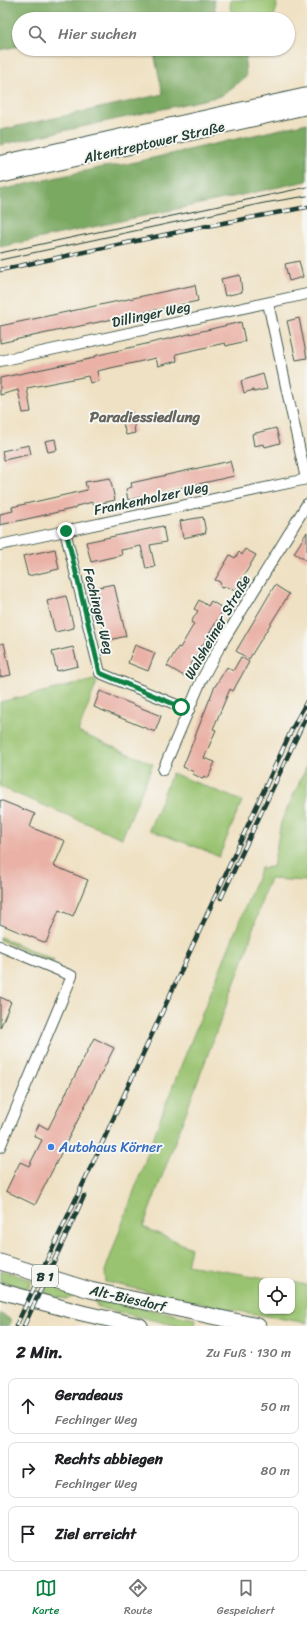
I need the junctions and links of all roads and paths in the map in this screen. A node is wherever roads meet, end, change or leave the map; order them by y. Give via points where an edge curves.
1 (307, 95) edge
2 (307, 107) edge
3 (0, 163) edge
4 (0, 176) edge
5 (307, 294) edge
6 (268, 303) junction
7 (0, 361) edge
8 (306, 479) edge
9 (307, 504) edge
10 (66, 531) junction
11 (0, 545) edge
12 (188, 710) junction
13 (163, 770) dead end
14 (0, 946) edge
15 (0, 1147) edge
16 (0, 1262) edge
17 (0, 1291) edge
18 (237, 1324) edge
19 (140, 1326) edge
20 (258, 1326) edge

1 - 3 main road, Altentreptower Straße
2 - 4 main road, Altentreptower Straße
5 - 6 street, Dillinger Weg
6 - 7 street, Dillinger Weg
6 - 8 street
8 - 10 street, Frankenholzer Weg
9 - 12 street, Walsheimer Straße via 220,646
10 - 11 street, Frankenholzer Weg
10 - 12 street, Fechinger Weg via 100,673
12 - 13 street, Walsheimer Straße
14 - 15 street via 72,976
16 - 18 main road, Alt-Biesdorf / B 1 via 90,1290
17 - 19 main road, Alt-Biesdorf / B 1
18 - 20 main road, Alt-Biesdorf / B 1

